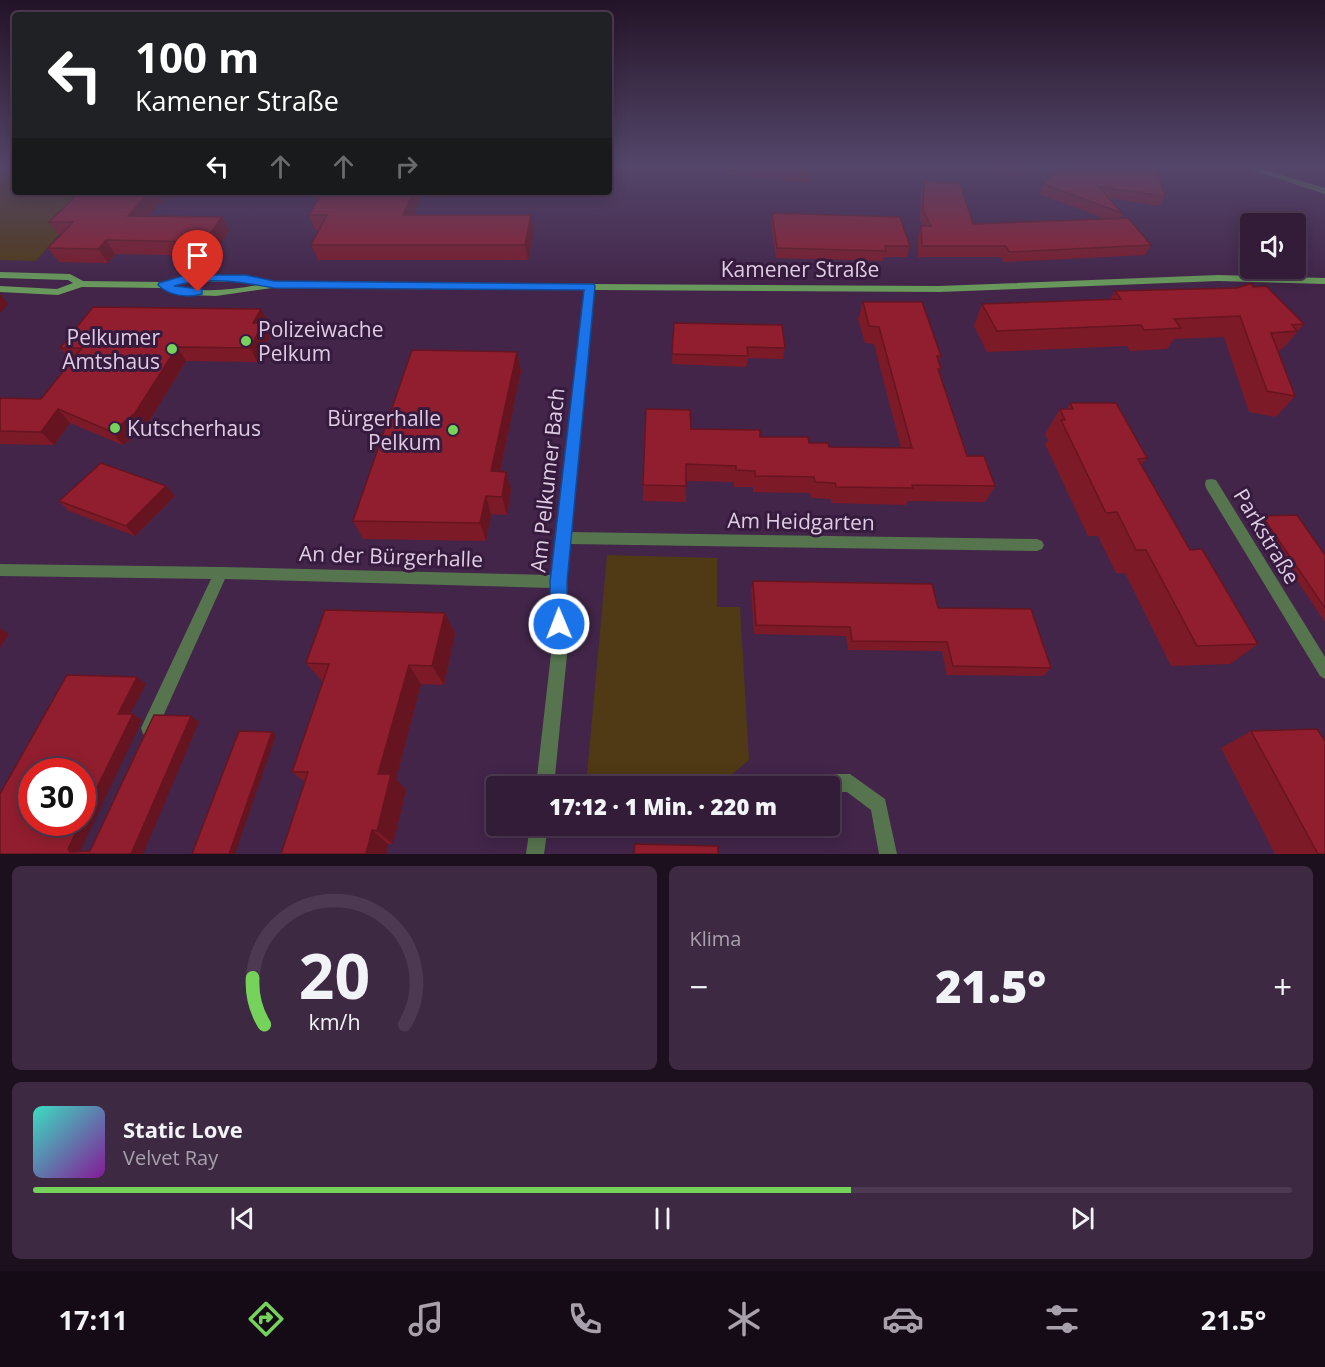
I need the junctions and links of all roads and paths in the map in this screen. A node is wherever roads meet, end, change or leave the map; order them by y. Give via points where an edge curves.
1 (0, 274) edge
2 (1325, 281) edge
3 (81, 284) junction
4 (590, 286) junction
5 (0, 289) edge
6 (1211, 484) dead end
7 (564, 538) junction
8 (1037, 545) dead end
9 (0, 570) edge
10 (222, 573) junction
11 (558, 582) junction
12 (1325, 671) edge
13 (140, 746) edge
14 (546, 776) edge
15 (840, 783) edge
16 (537, 836) edge
17 (534, 854) edge
18 (888, 854) edge

1 - 3 main road, Kamener Straße via 70,277
2 - 4 main road, Kamener Straße via 1218,278 939,289
3 - 4 main road, Kamener Straße via 163,285 177,291 239,293 274,285
3 - 5 main road, Kamener Straße via 58,292
4 - 7 street, Am Pelkumer Bach
6 - 12 street, Parkstraße
7 - 8 street, Am Heidgarten
7 - 11 street, Am Pelkumer Bach
9 - 10 street, An der Bürgerhalle
10 - 11 street, An der Bürgerhalle
10 - 13 street
11 - 14 street, Am Pelkumer Bach via 560,645
15 - 18 street via 850,783 879,805
16 - 17 street

